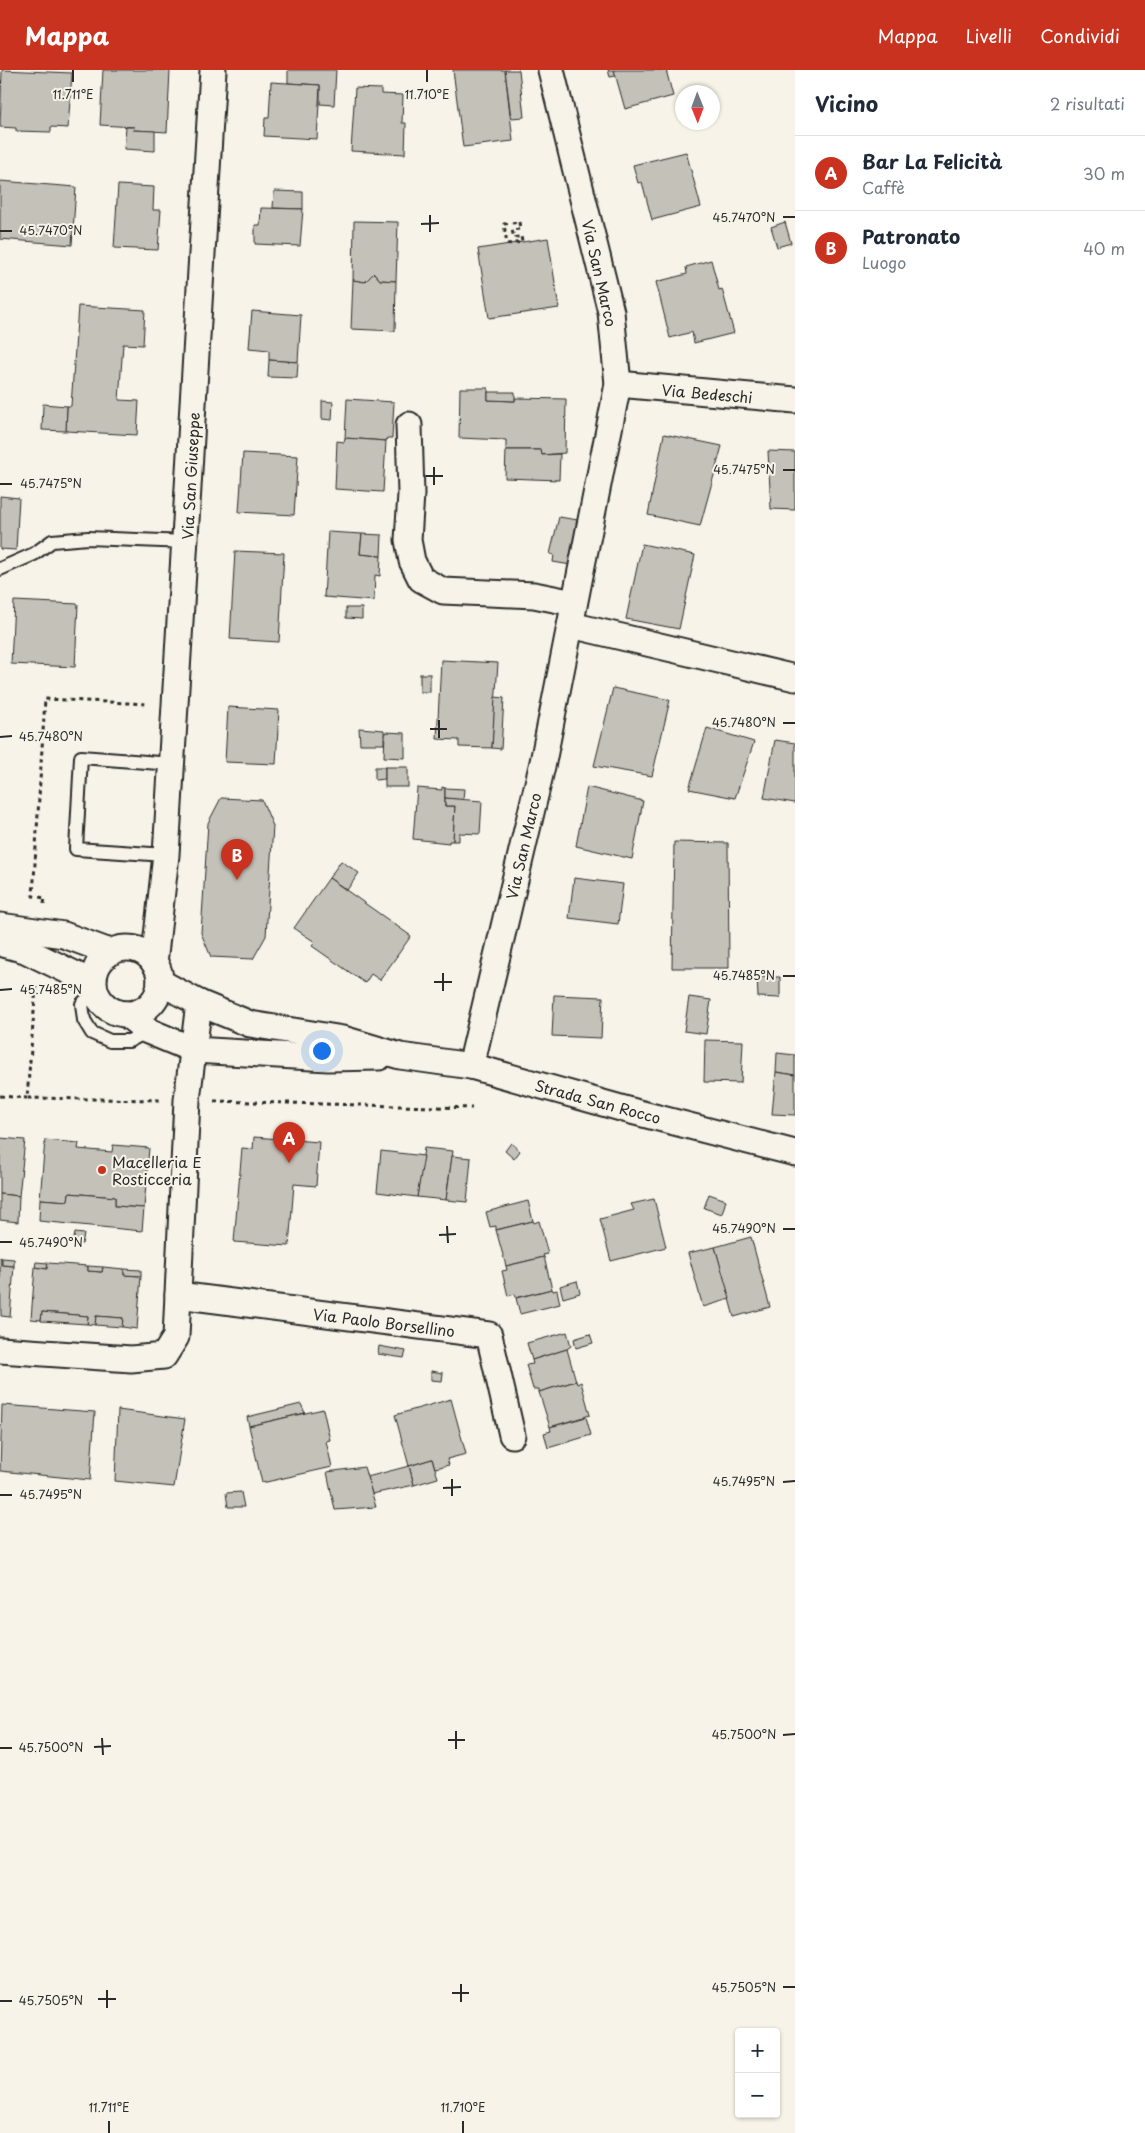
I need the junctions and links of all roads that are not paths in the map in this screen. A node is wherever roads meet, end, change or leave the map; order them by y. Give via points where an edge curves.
1 (213, 70) edge
2 (551, 70) edge
3 (618, 384) junction
4 (795, 400) edge
5 (409, 424) dead end
6 (186, 542) junction
7 (0, 569) edge
8 (572, 614) junction
9 (795, 678) edge
10 (172, 764) junction
11 (166, 855) junction
12 (164, 882) junction
13 (0, 926) edge
14 (0, 943) edge
15 (120, 950) junction
16 (157, 972) junction
17 (94, 987) junction
18 (199, 1003) junction
19 (126, 1014) junction
20 (148, 1032) junction
21 (194, 1050) junction
22 (400, 1056) junction
23 (472, 1066) junction
24 (795, 1154) edge
25 (178, 1295) junction
26 (0, 1350) edge
27 (512, 1435) dead end

1 - 6 street, Via San Giuseppe
2 - 3 street, Via San Marco via 611,312
3 - 4 street, Via Bedeschi
3 - 8 street, Via San Marco
5 - 8 street via 408,540 412,561 421,579 443,591 534,595
6 - 7 lane via 88,538 52,541 34,554
6 - 10 street, Via San Giuseppe
8 - 9 street
8 - 23 street, Via San Marco via 543,762
10 - 11 street, Via San Giuseppe
10 - 11 lane via 81,757 76,849
11 - 12 street, Via San Giuseppe
12 - 15 street, Via San Giuseppe
12 - 16 street, Via San Giuseppe
13 - 15 street via 64,935
14 - 17 street via 32,952
15 - 16 street via 148,956
15 - 17 street via 103,958
16 - 18 street, Strada San Rocco
16 - 19 street via 158,992 150,1005
17 - 19 street via 107,1008
17 - 20 lane via 82,1004 84,1020 92,1033 110,1041 129,1041
18 - 21 street
18 - 22 street, Strada San Rocco via 250,1024 343,1039
19 - 20 street, Strada San Rocco
20 - 21 street, Strada San Rocco
21 - 22 street, Strada San Rocco via 328,1058
21 - 25 street via 187,1100
22 - 23 street, Strada San Rocco
23 - 24 street, Strada San Rocco
25 - 26 street via 176,1338 164,1356 131,1360
25 - 27 street, Via Paolo Borsellino via 489,1335

